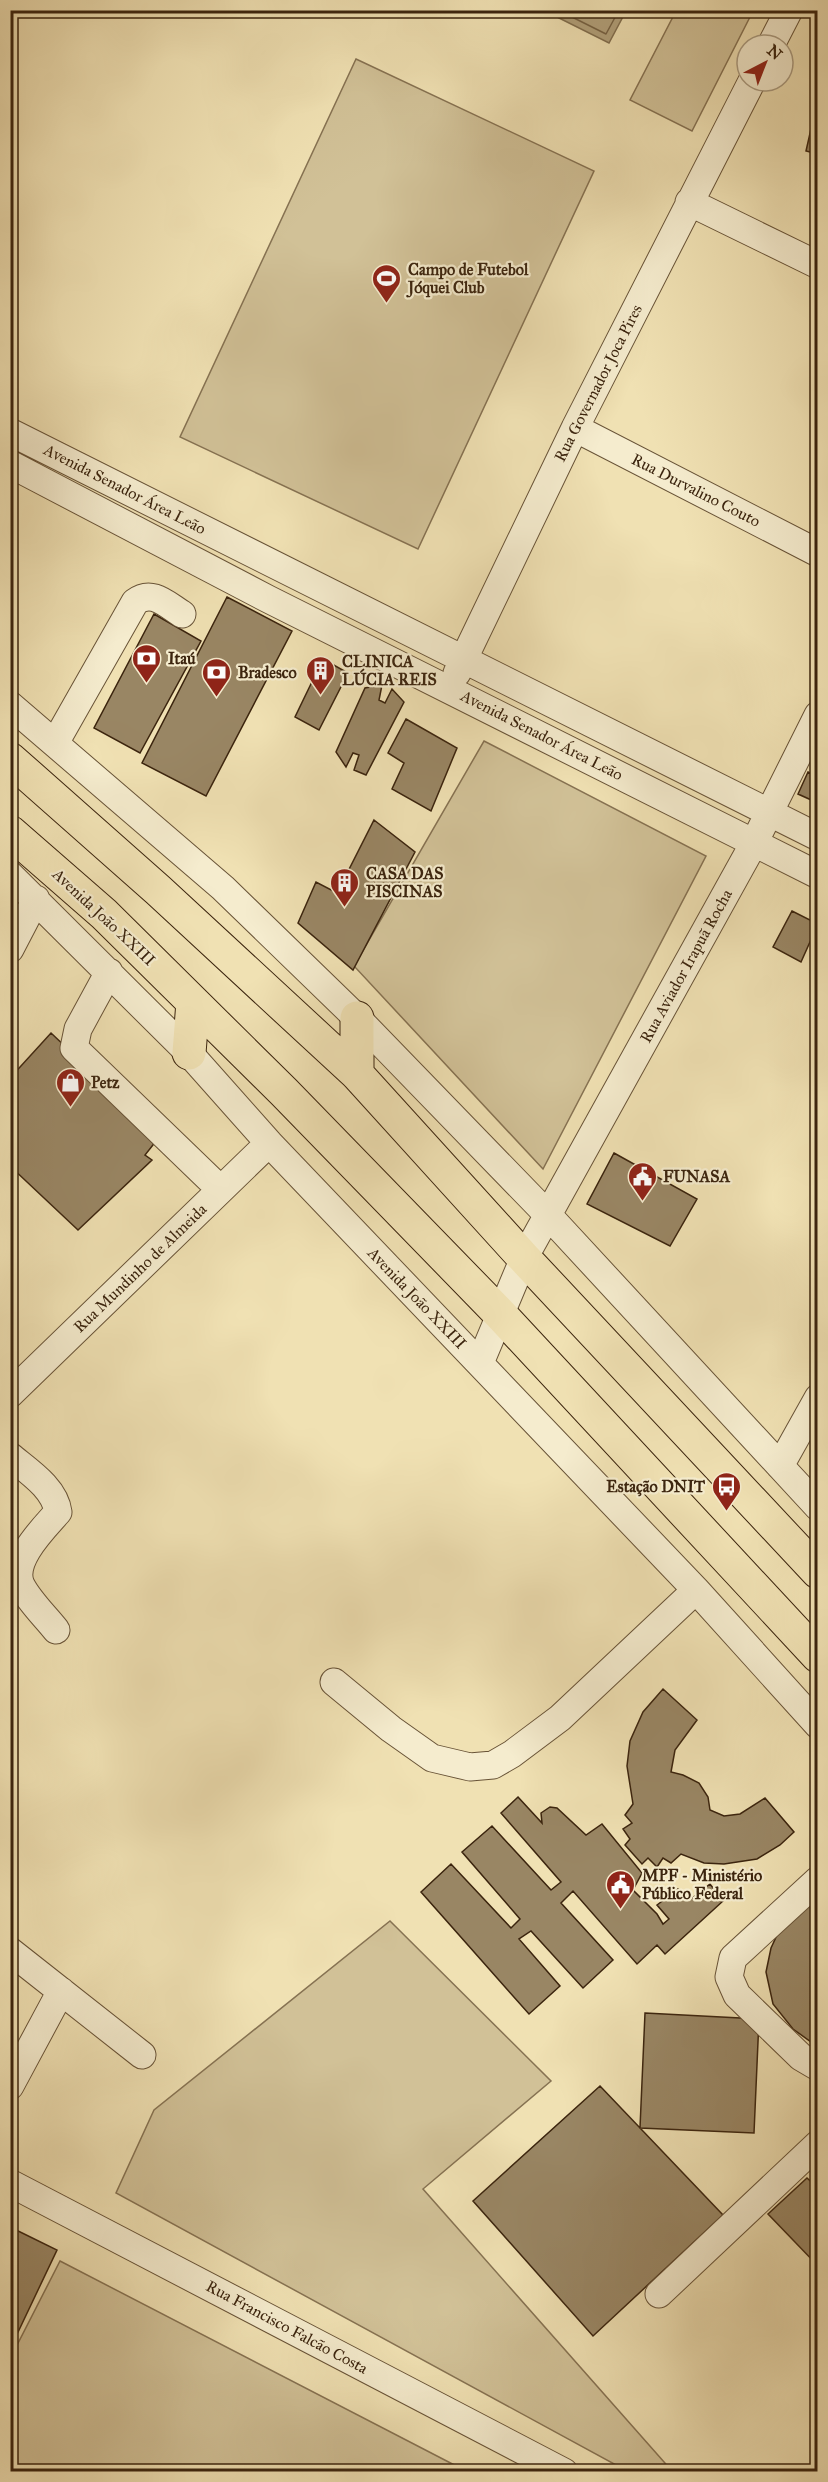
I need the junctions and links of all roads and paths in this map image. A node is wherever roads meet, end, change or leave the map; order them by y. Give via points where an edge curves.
1 (789, 10) edge
2 (777, 33) edge
3 (746, 93) edge
4 (689, 202) junction
5 (818, 265) edge
6 (575, 428) junction
7 (21, 437) edge
8 (14, 466) edge
9 (138, 495) junction
10 (124, 524) junction
11 (818, 553) edge
12 (283, 568) junction
13 (268, 599) junction
14 (182, 614) dead end
15 (464, 658) junction
16 (451, 689) junction
17 (10, 705) edge
18 (818, 715) edge
19 (55, 743) junction
20 (10, 759) edge
21 (770, 813) junction
22 (10, 832) edge
23 (818, 837) edge
24 (754, 843) junction
25 (10, 875) edge
26 (818, 875) edge
27 (36, 898) junction
28 (10, 949) edge
29 (109, 972) junction
30 (193, 1002) junction
31 (357, 1018) junction
32 (189, 1053) junction
33 (357, 1074) junction
34 (269, 1143) junction
35 (220, 1189) junction
36 (548, 1215) junction
37 (524, 1258) junction
38 (500, 1314) junction
39 (480, 1363) junction
40 (10, 1394) edge
41 (818, 1398) edge
42 (10, 1456) edge
43 (780, 1466) junction
44 (818, 1507) edge
45 (818, 1572) edge
46 (696, 1590) junction
47 (56, 1630) dead end
48 (818, 1656) edge
49 (334, 1682) dead end
50 (818, 1725) edge
51 (818, 1880) edge
52 (10, 1951) edge
53 (61, 1990) junction
54 (142, 2055) dead end
55 (818, 2067) edge
56 (10, 2086) edge
57 (818, 2144) edge
58 (10, 2182) edge
59 (659, 2294) dead end
60 (564, 2472) edge

1 - 2 street
3 - 4 street, Rua Governador Joca Pires
4 - 5 street
4 - 6 street, Rua Governador Joca Pires
6 - 11 street, Rua Durvalino Couto
6 - 15 street, Rua Governador Joca Pires
7 - 8 street
7 - 9 street, Avenida Senador Área Leão
8 - 10 street, Avenida Senador Área Leão
9 - 10 street
9 - 12 street, Avenida Senador Área Leão
10 - 13 street, Avenida Senador Área Leão
12 - 13 street
12 - 15 street, Avenida Senador Área Leão
13 - 16 street, Avenida Senador Área Leão
14 - 19 street via 152,596 135,602
15 - 16 street, Rua Governador Joca Pires
15 - 21 street, Avenida Senador Área Leão
16 - 24 street, Avenida Senador Área Leão
17 - 19 street
18 - 21 street, Rua Aviador Irapuã Rocha
19 - 31 street via 223,888
20 - 33 main road
21 - 23 street, Avenida Senador Área Leão
21 - 24 street, Rua Aviador Irapuã Rocha
22 - 30 main road, Avenida João XXIII via 104,914
24 - 26 street, Avenida Senador Área Leão
24 - 36 street, Rua Aviador Irapuã Rocha
25 - 27 street, Avenida João XXIII
27 - 28 street
27 - 29 street, Avenida João XXIII
29 - 32 street, Avenida João XXIII
29 - 35 street via 78,1029 74,1048
30 - 32 main road
30 - 38 main road, Avenida João XXIII
31 - 33 main road
31 - 36 street
32 - 34 street, Avenida João XXIII
33 - 37 main road
34 - 35 street, Rua Mundinho de Almeida
34 - 39 street, Avenida João XXIII
35 - 40 street, Rua Mundinho de Almeida
36 - 37 street, Rua Aviador Irapuã Rocha
36 - 43 street
37 - 38 street, Rua Aviador Irapuã Rocha
37 - 45 main road
38 - 39 street, Rua Aviador Irapuã Rocha
38 - 48 main road, Avenida João XXIII
39 - 46 street, Avenida João XXIII
41 - 43 street
42 - 47 street via 56,1502 58,1512 28,1548 19,1569 20,1584
43 - 44 street
46 - 49 street via 560,1718 493,1765 470,1767 432,1758
46 - 50 street, Avenida João XXIII
51 - 55 street via 733,1958 729,1977 737,1995 801,2056
52 - 53 street
53 - 54 street
53 - 56 street
57 - 59 street
58 - 60 street, Rua Francisco Falcão Costa

